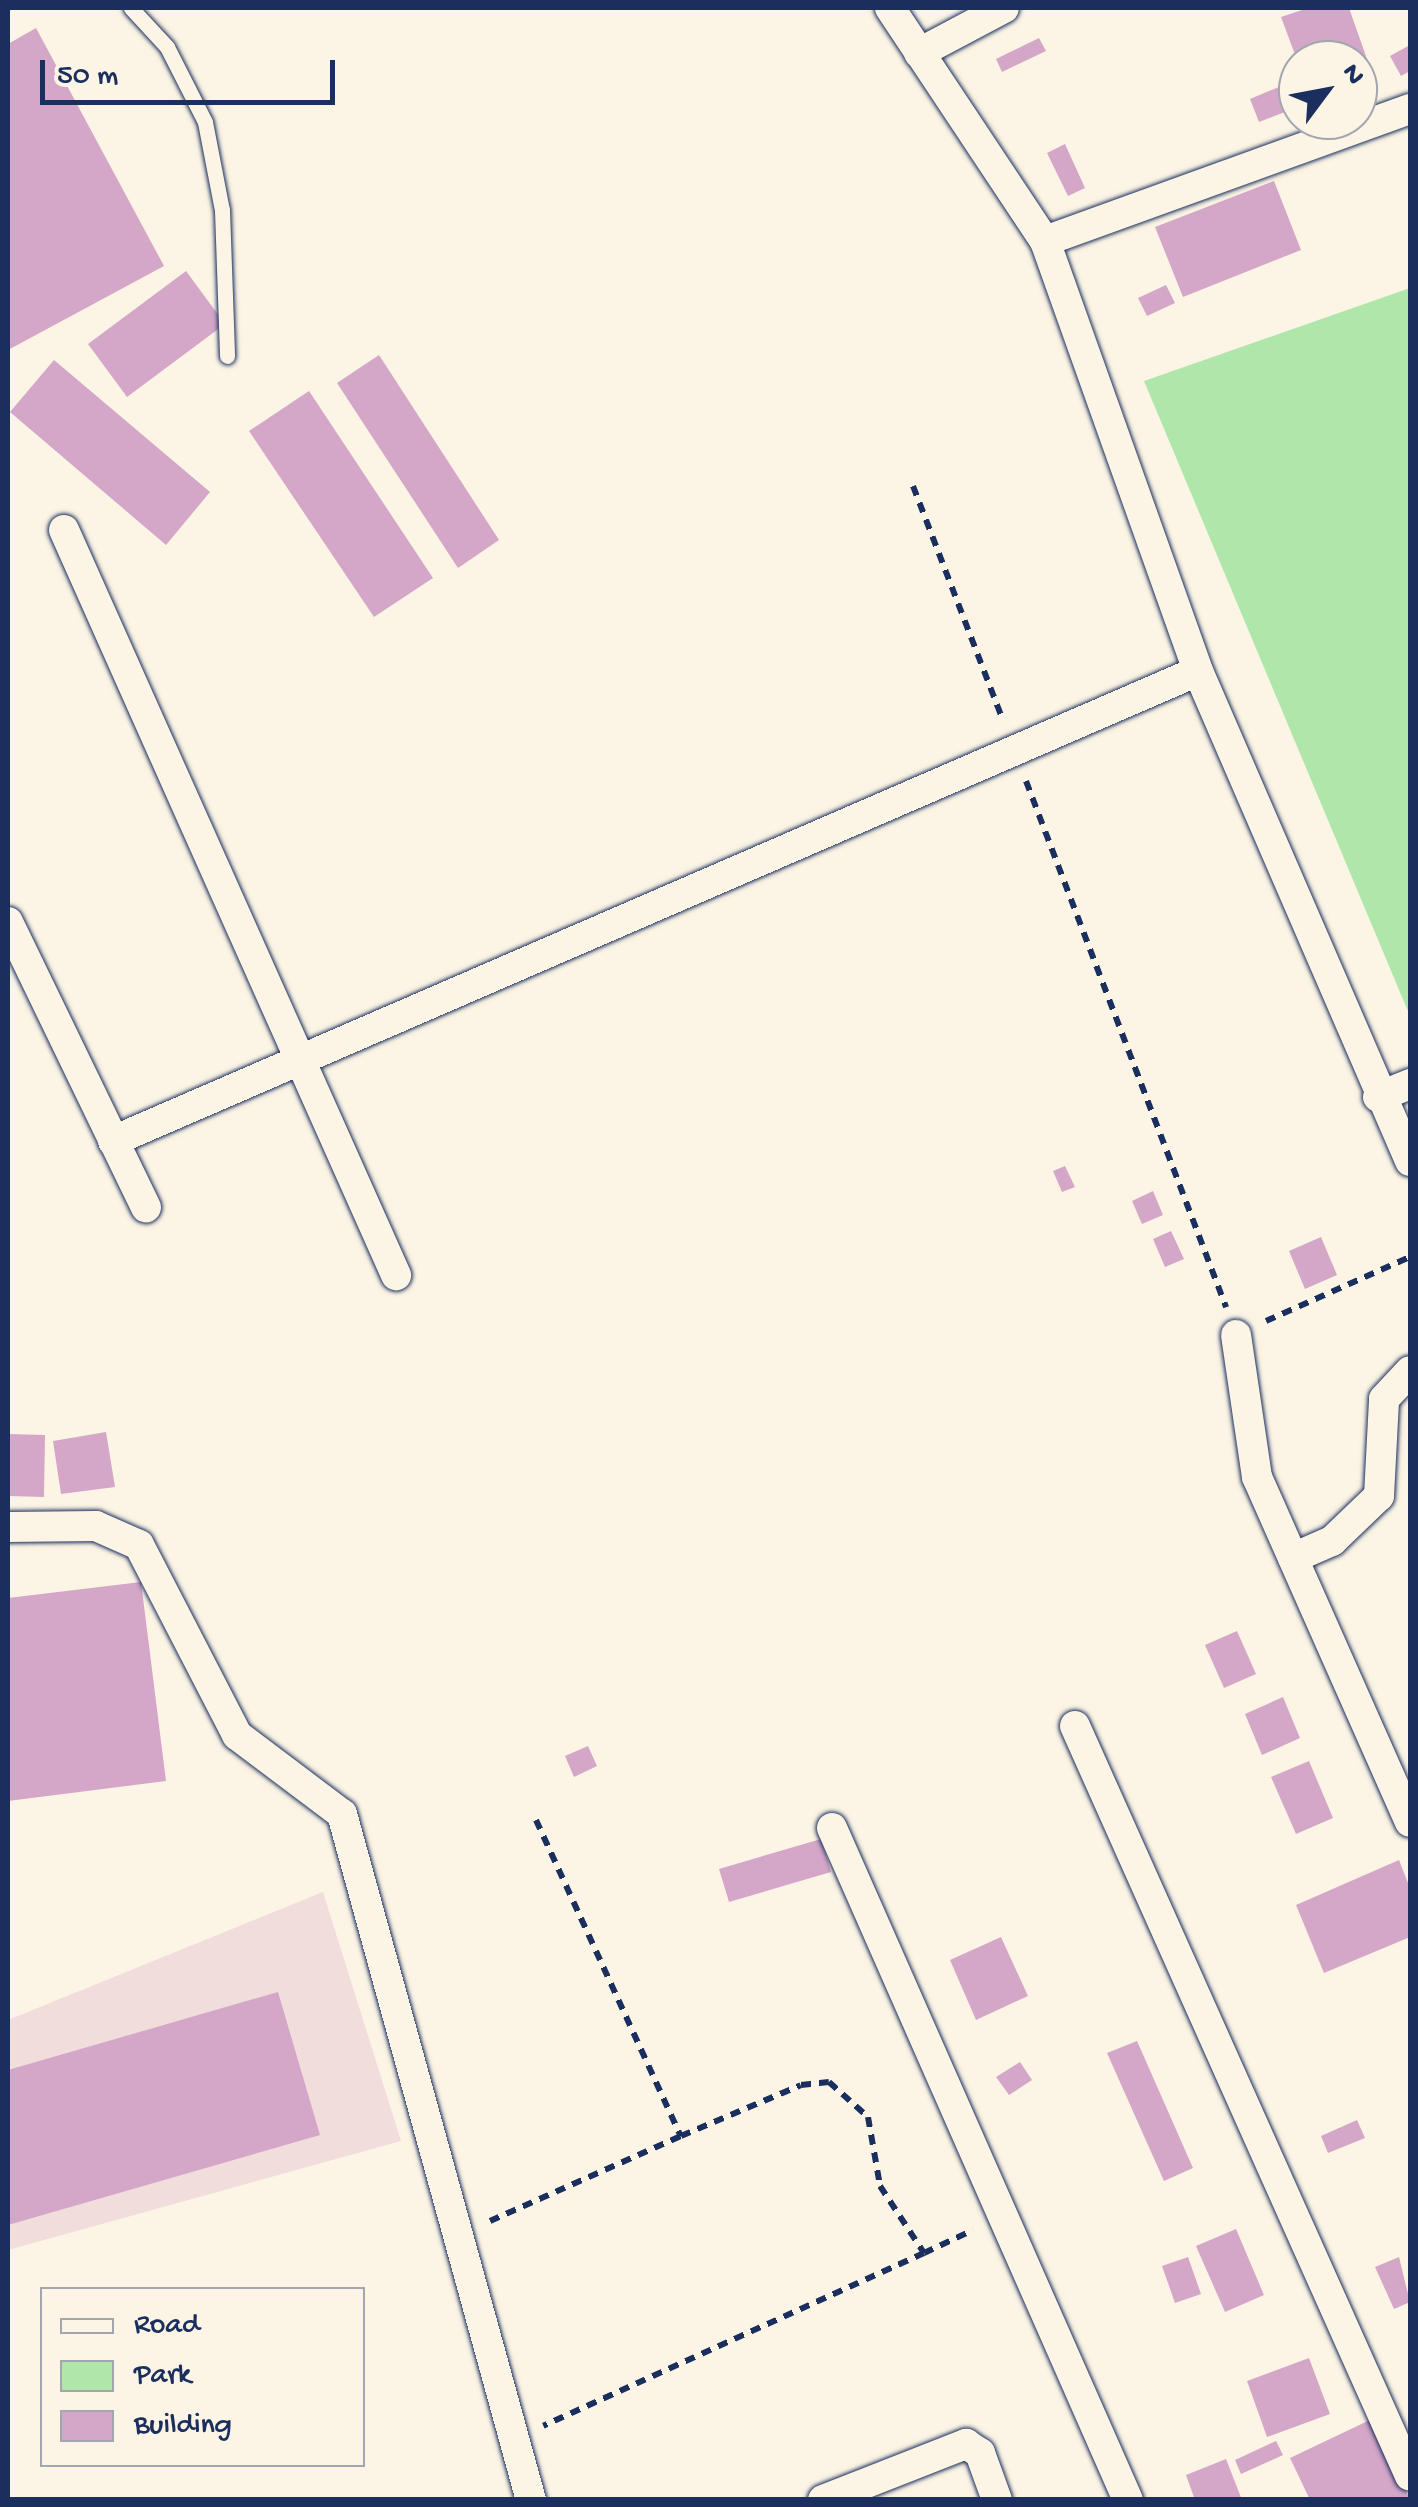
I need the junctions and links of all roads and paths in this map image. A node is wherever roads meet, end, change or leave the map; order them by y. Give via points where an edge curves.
1 (131, 8) edge
2 (890, 8) edge
3 (1004, 8) edge
4 (919, 53) junction
5 (1410, 108) edge
6 (1045, 240) junction
7 (227, 356) dead end
8 (914, 486) dead end
9 (64, 530) dead end
10 (1198, 671) junction
11 (1014, 750) junction
12 (8, 922) edge
13 (302, 1059) junction
14 (1410, 1084) edge
15 (1378, 1096) junction
16 (114, 1141) junction
17 (1410, 1161) edge
18 (146, 1207) dead end
19 (1410, 1257) edge
20 (396, 1275) dead end
21 (1236, 1335) junction
22 (1410, 1370) edge
23 (8, 1527) edge
24 (1293, 1558) junction
25 (1075, 1726) dead end
26 (536, 1820) dead end
27 (1410, 1822) edge
28 (832, 1828) dead end
29 (681, 2136) junction
30 (1004, 2216) junction
31 (456, 2236) junction
32 (924, 2253) junction
33 (514, 2439) junction
34 (1410, 2476) edge
35 (530, 2500) edge
36 (823, 2500) edge
37 (997, 2500) edge
38 (1128, 2500) edge

1 - 7 lane via 167,48 205,122 222,210
2 - 4 street
3 - 4 street
4 - 6 street
5 - 6 street
6 - 10 street
8 - 11 path
9 - 13 street
10 - 11 street
10 - 15 street
11 - 13 street
11 - 21 path
12 - 16 street
13 - 16 street
13 - 20 street
14 - 15 street
15 - 17 street
16 - 18 street
19 - 21 path
21 - 24 street via 1257,1478
22 - 24 street via 1384,1399 1379,1496 1332,1542
23 - 31 street via 96,1526 138,1546 237,1735 342,1814
24 - 27 street
25 - 34 street
26 - 29 path
28 - 30 street
29 - 31 path
29 - 32 path via 800,2084 829,2082 868,2117 880,2186
30 - 32 path
30 - 38 street
31 - 33 street
32 - 33 path
33 - 35 street
36 - 37 street via 966,2444 980,2453

